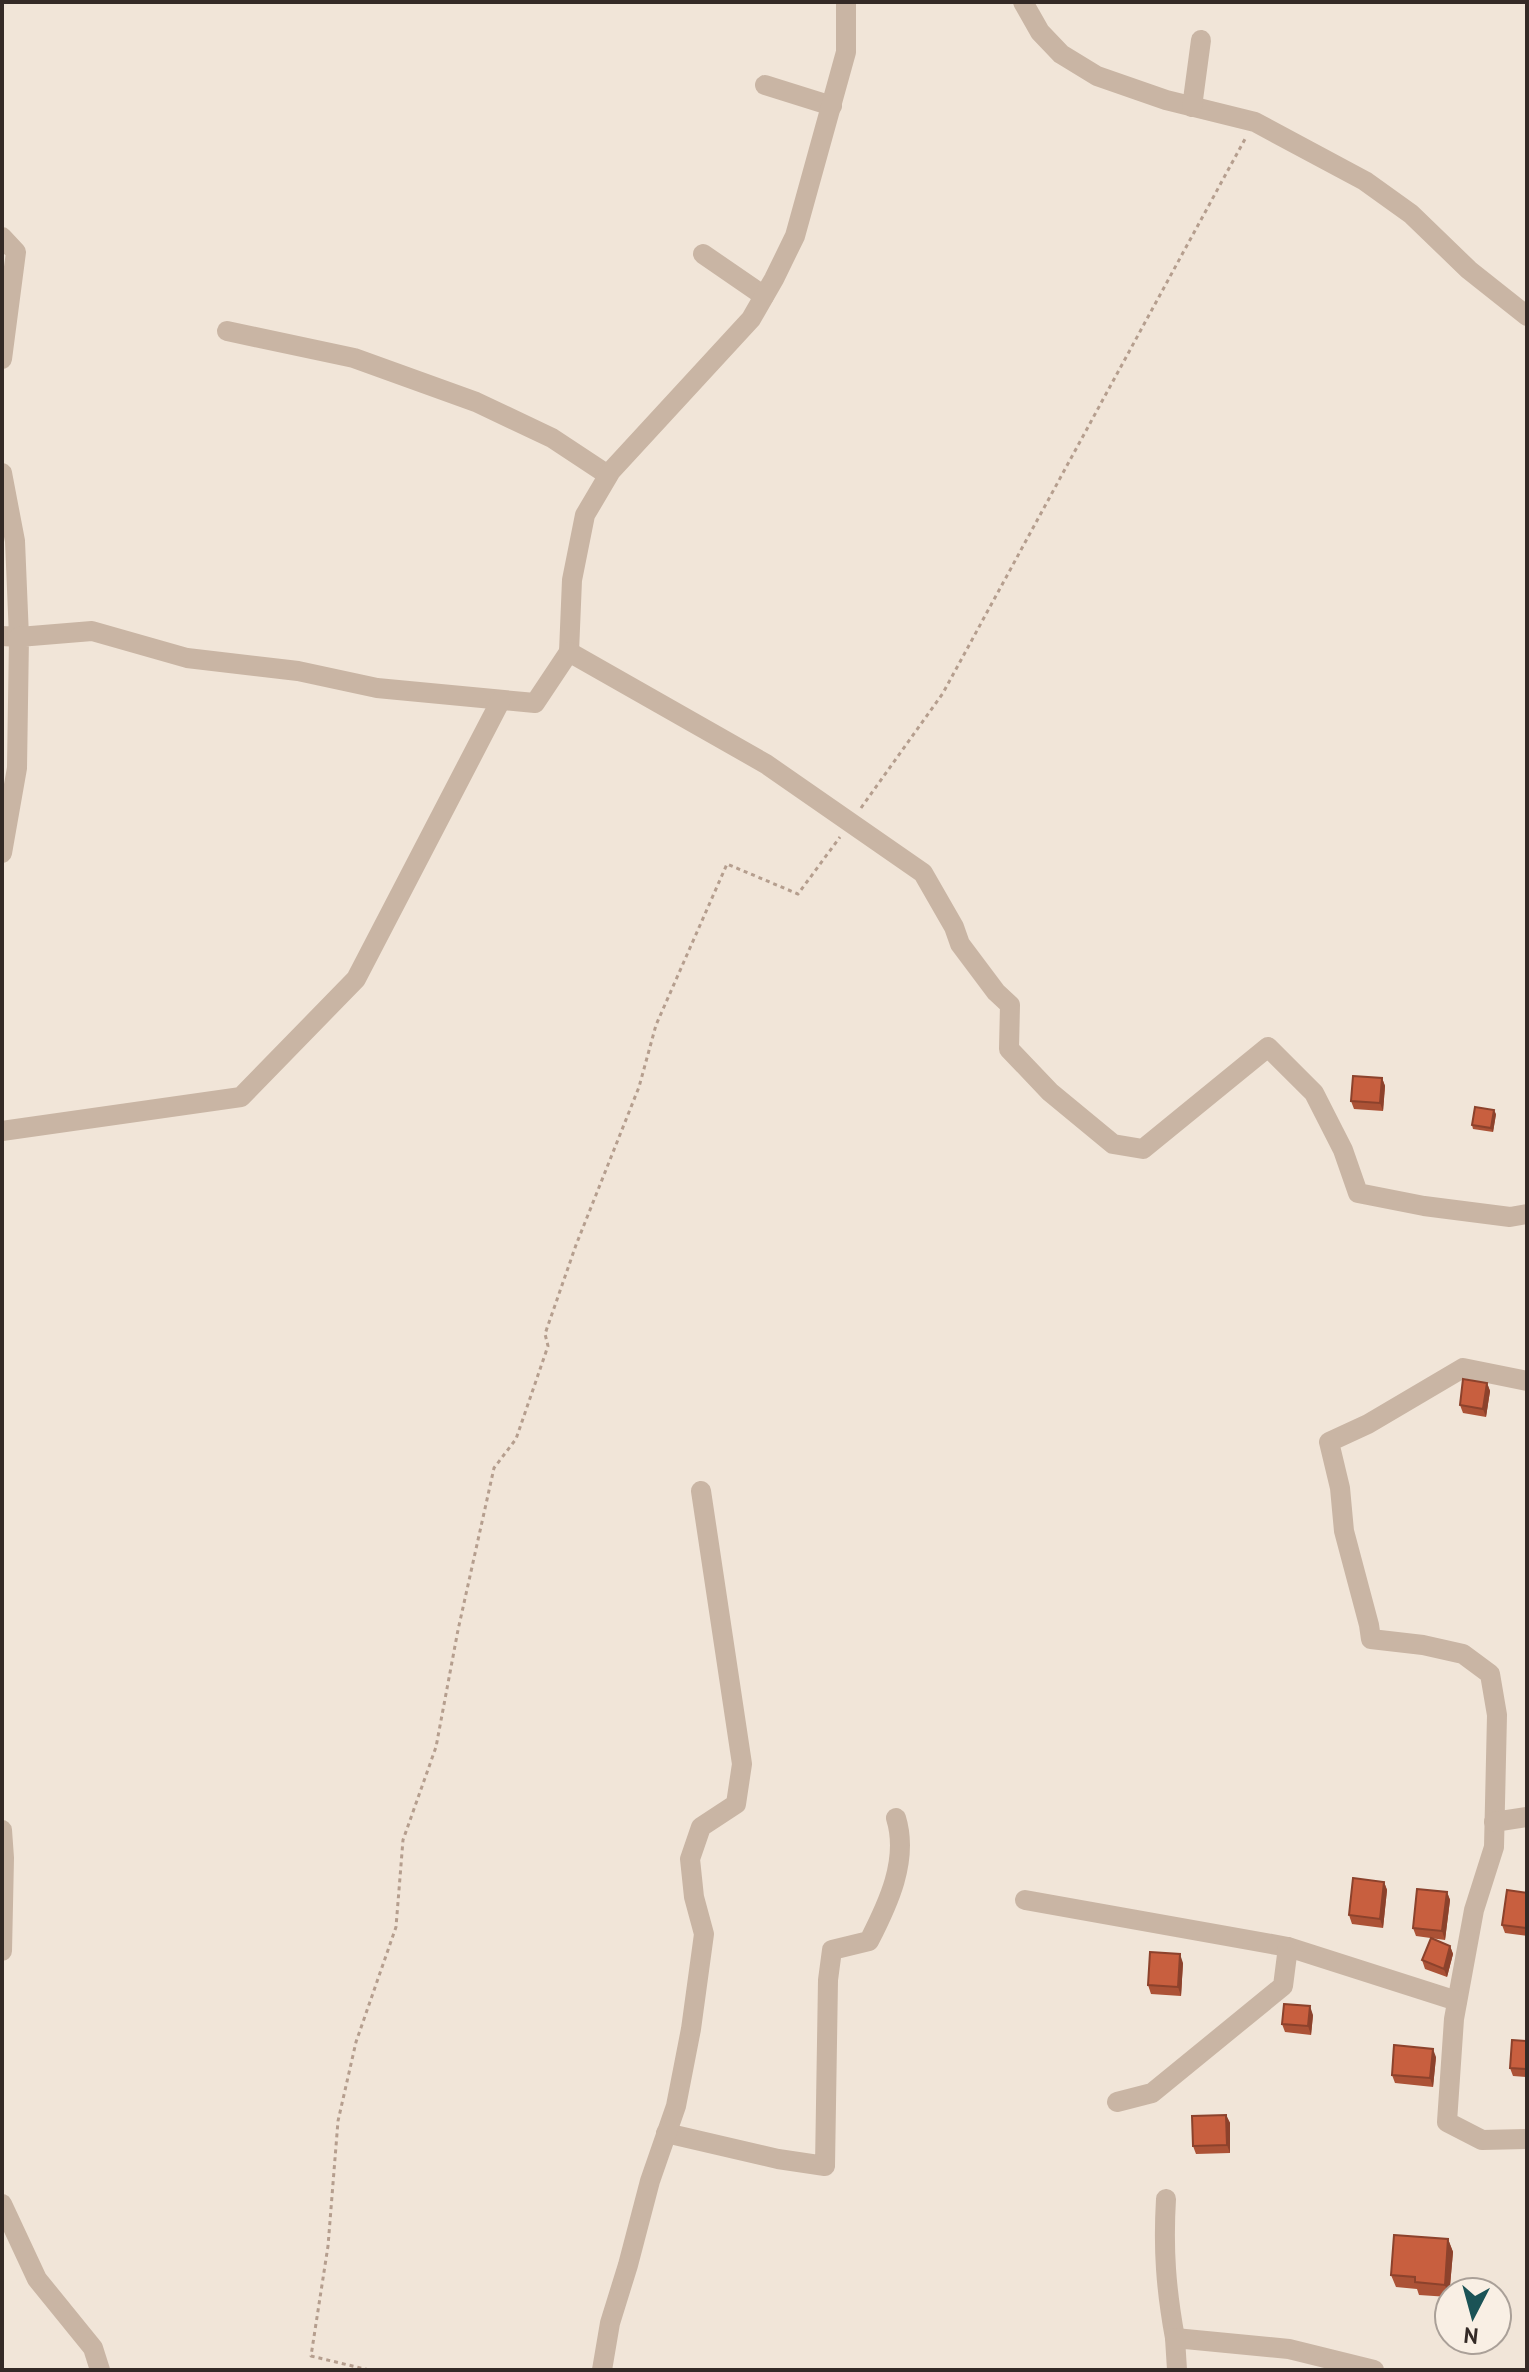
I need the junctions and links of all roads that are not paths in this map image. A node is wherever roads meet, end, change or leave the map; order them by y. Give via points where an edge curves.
1 (846, 2) edge
2 (1023, 2) edge
3 (1201, 40) dead end
4 (765, 85) dead end
5 (832, 106) junction
6 (1192, 107) junction
7 (2, 237) edge
8 (703, 254) dead end
9 (764, 296) junction
10 (1527, 316) edge
11 (227, 331) dead end
12 (2, 359) edge
13 (2, 473) edge
14 (608, 475) junction
15 (11, 637) edge
16 (569, 652) junction
17 (501, 700) junction
18 (2, 853) edge
19 (2, 1131) edge
20 (1527, 1214) edge
21 (1527, 1381) edge
22 (701, 1491) dead end
23 (1527, 1817) edge
24 (896, 1818) dead end
25 (1494, 1822) junction
26 (2, 1830) edge
27 (1025, 1900) dead end
28 (1288, 1947) junction
29 (2, 1951) edge
30 (1457, 2001) junction
31 (1117, 2102) dead end
32 (666, 2133) junction
33 (1527, 2139) edge
34 (1166, 2199) dead end
35 (2, 2204) edge
36 (1175, 2338) junction
37 (100, 2370) edge
38 (602, 2370) edge
39 (1177, 2370) edge
40 (1374, 2370) edge

1 - 5 street via 846,52
2 - 6 street via 1040,32 1073,62 1097,76
3 - 6 street
4 - 5 street
5 - 9 street via 795,236
6 - 10 street via 1255,122 1365,181 1411,214
7 - 12 street via 16,252
8 - 9 street
9 - 14 street via 751,319
11 - 14 street via 354,358 476,402 552,438
13 - 15 street via 15,541
14 - 16 street via 585,515 572,580
15 - 17 street via 92,631 187,658 298,671 377,688
15 - 18 street via 17,768
16 - 17 street via 535,703
16 - 20 street via 766,764 923,873 960,944 1010,1005 1009,1049 1050,1092 1113,1144 1143,1149 1268,1047 1314,1093 1358,1193 1467,1212
17 - 19 street via 356,979 241,1097
21 - 25 street via 1463,1368 1329,1442 1371,1639 1463,1654 1490,1674 1497,1715
22 - 32 street via 742,1764 736,1804 701,1827 690,1859 704,1934 691,2029
23 - 25 street
24 - 32 street via 901,1834 889,1903 869,1941 832,1950 825,2166
25 - 30 street via 1494,1847 1474,1910
26 - 29 street
27 - 28 street
28 - 30 street
28 - 31 street via 1283,1986 1152,2093
30 - 33 street via 1447,2122 1482,2140
32 - 38 street via 610,2323
34 - 36 street via 1166,2289
35 - 37 street via 37,2279 93,2348
36 - 39 street
36 - 40 street via 1289,2349

